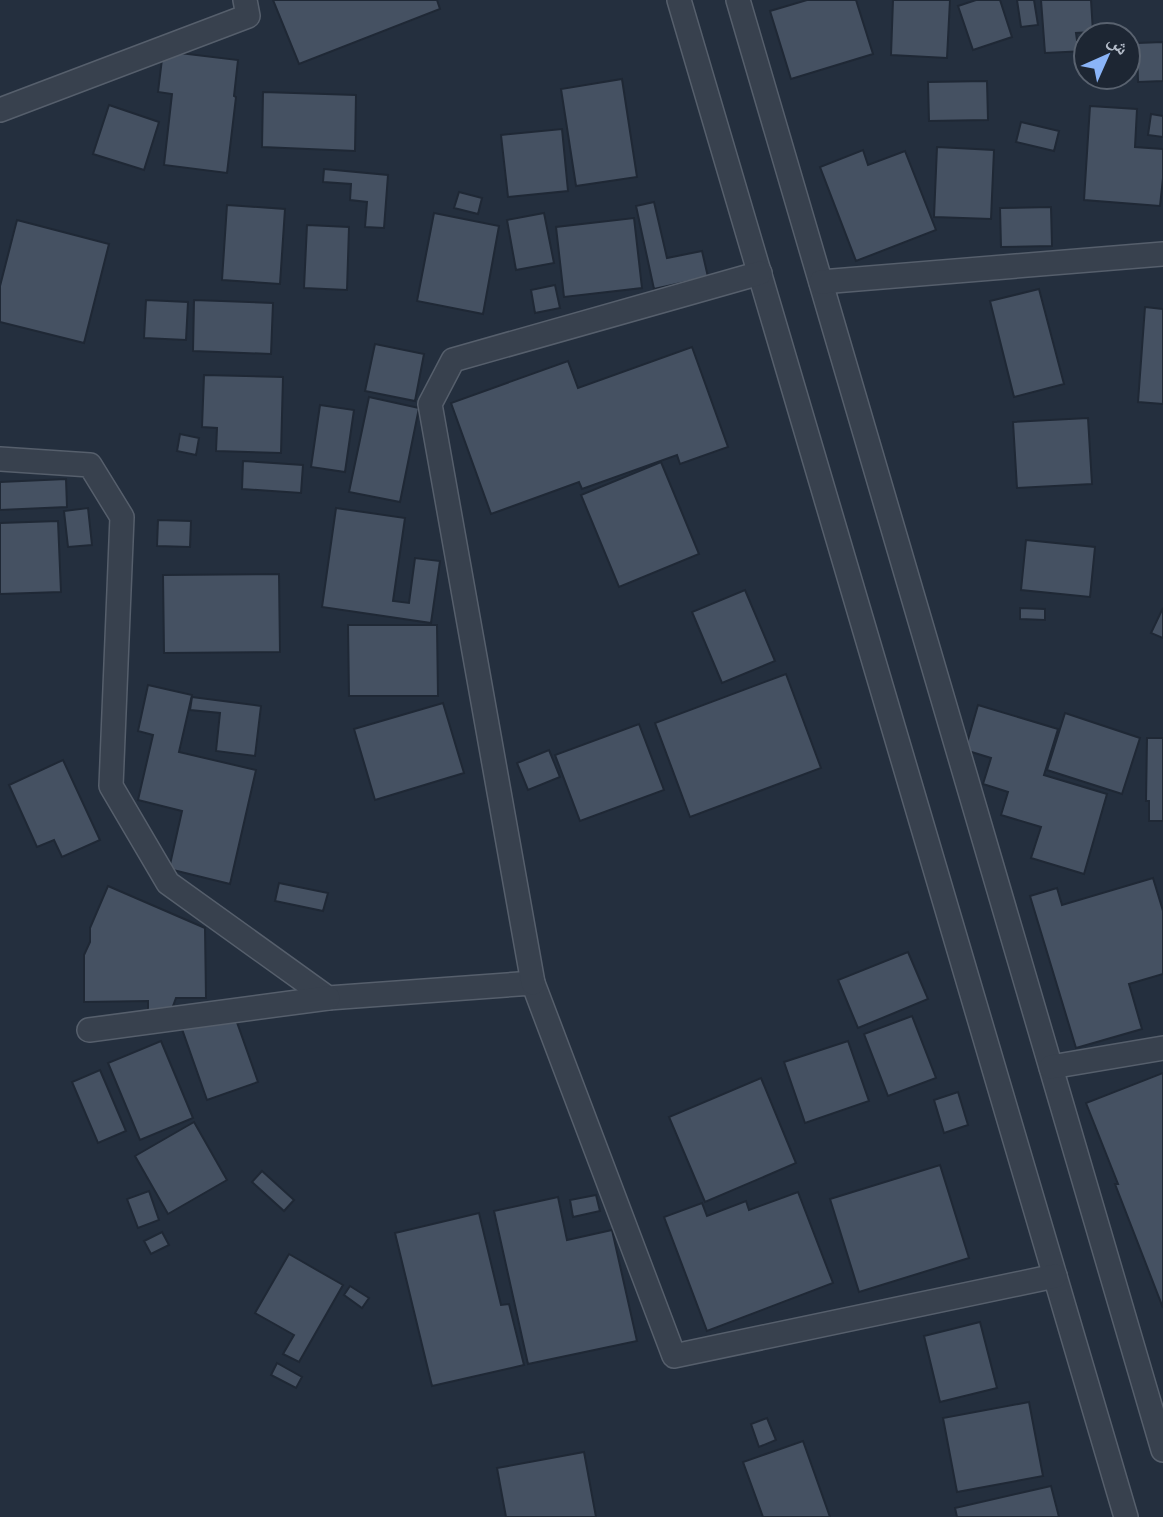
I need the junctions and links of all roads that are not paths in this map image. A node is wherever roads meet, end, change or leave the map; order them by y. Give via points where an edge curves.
1 (245, 0) edge
2 (679, 0) edge
3 (738, 0) edge
4 (0, 112) edge
5 (1163, 254) edge
6 (760, 273) junction
7 (821, 282) junction
8 (0, 459) edge
9 (533, 983) junction
10 (328, 998) junction
11 (89, 1030) dead end
12 (1163, 1048) edge
13 (1051, 1067) junction
14 (1055, 1276) junction
15 (1163, 1450) edge
16 (1126, 1517) edge

1 - 4 street via 248,16
2 - 6 street
3 - 7 street
5 - 7 street
6 - 9 street via 453,360 430,404
6 - 14 street
7 - 13 street
8 - 10 street via 90,465 122,517 111,786 168,883
9 - 10 street
9 - 14 street via 674,1356
10 - 11 street
12 - 13 street
13 - 15 street
14 - 16 street

